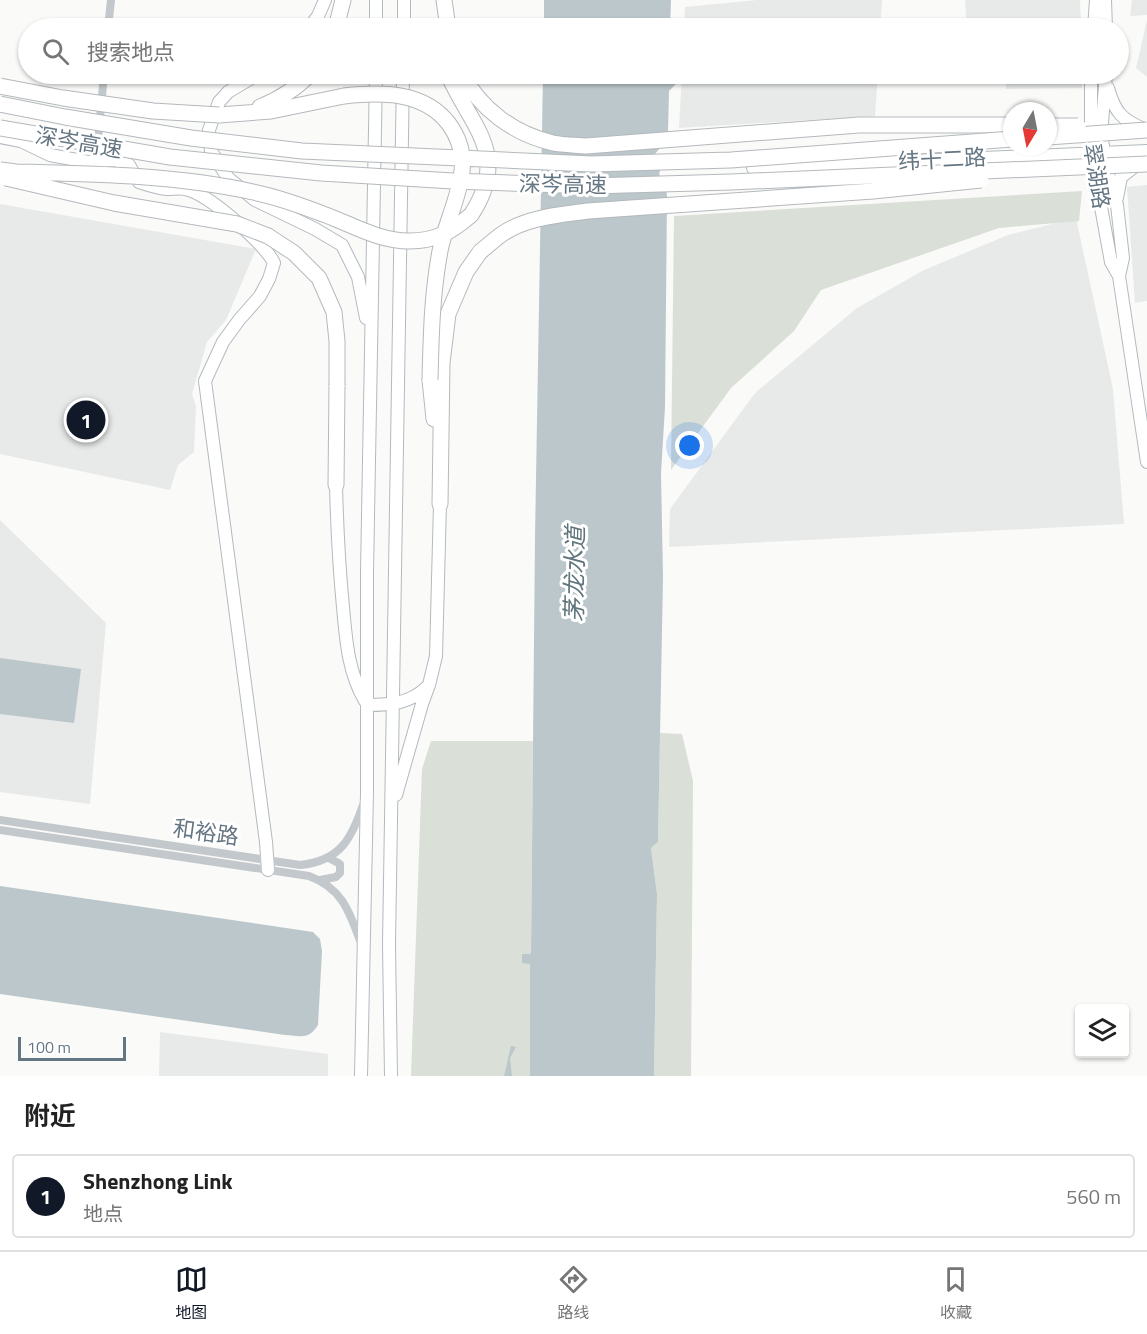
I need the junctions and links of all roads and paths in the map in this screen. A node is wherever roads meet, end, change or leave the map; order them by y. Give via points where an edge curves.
1 (111, 0) edge
2 (326, 0) edge
3 (343, 0) edge
4 (376, 0) edge
5 (404, 0) edge
6 (442, 0) edge
7 (1096, 0) edge
8 (1105, 0) edge
9 (109, 18) edge
10 (316, 18) edge
11 (338, 18) edge
12 (376, 18) edge
13 (404, 18) edge
14 (441, 18) edge
15 (446, 18) edge
16 (1095, 18) edge
17 (1106, 18) edge
18 (103, 84) edge
19 (241, 84) edge
20 (298, 84) edge
21 (376, 84) edge
22 (403, 84) edge
23 (454, 84) edge
24 (467, 84) edge
25 (1090, 84) edge
26 (1105, 84) edge
27 (1108, 84) edge
28 (0, 86) edge
29 (1090, 91) junction
30 (0, 104) edge
31 (219, 115) junction
32 (1003, 125) edge
33 (1057, 126) edge
34 (0, 128) edge
35 (1057, 129) edge
36 (1147, 130) edge
37 (1057, 136) edge
38 (1096, 136) junction
39 (0, 137) edge
40 (1057, 137) edge
41 (1003, 140) edge
42 (1003, 141) edge
43 (1147, 151) edge
44 (1091, 152) junction
45 (1104, 153) junction
46 (1057, 154) edge
47 (1016, 156) edge
48 (1041, 156) edge
49 (1147, 159) edge
50 (96, 162) junction
51 (1147, 164) edge
52 (808, 165) junction
53 (1129, 165) junction
54 (753, 168) dead end
55 (0, 170) edge
56 (0, 177) edge
57 (1097, 187) junction
58 (1117, 206) junction
59 (1119, 276) junction
60 (371, 356) junction
61 (441, 452) junction
62 (1147, 462) edge
63 (336, 485) joint
64 (440, 504) joint
65 (429, 685) junction
66 (367, 705) junction
67 (394, 705) junction
68 (367, 794) junction
69 (391, 810) junction
70 (0, 820) edge
71 (0, 830) edge
72 (329, 858) junction
73 (267, 865) junction
74 (320, 880) junction
75 (363, 951) junction
76 (361, 1076) edge
77 (391, 1076) edge

1 - 9 street
2 - 10 street
3 - 11 highway
4 - 12 street
5 - 13 street
6 - 14 highway
6 - 15 highway
7 - 16 street
8 - 17 street
18 - 50 street
19 - 60 street via 219,102 209,130 211,152 228,178 255,200 342,246 358,277
20 - 31 highway via 255,109
21 - 60 street
22 - 67 street
23 - 55 highway, bridge via 481,133 487,176 482,199 471,215 455,229 432,239 385,238 290,202 206,184 162,177
24 - 32 highway via 503,121 527,136 555,144 586,146 859,125
25 - 29 street, 翠湖路
26 - 38 street, 翠湖路
27 - 36 street via 1113,105 1122,118
28 - 31 highway, bridge via 153,111
29 - 35 street via 1086,116 1076,125
29 - 38 street, 翠湖路
30 - 42 highway, 深岑高速, bridge via 191,138 302,151 591,164 731,160
31 - 61 highway, bridge via 271,111 371,93 419,100 441,113 455,132 462,151 462,172 440,250 430,380
33 - 36 highway, bridge
34 - 53 highway, 深岑高速, bridge via 170,157 309,171 591,186
36 - 37 highway, bridge
36 - 38 street
38 - 40 street
38 - 44 street, 翠湖路
38 - 45 street, 翠湖路
39 - 50 street via 21,141 50,155
41 - 52 street via 808,150
43 - 45 street, 纬十二路
44 - 45 street, 纬十二路
44 - 46 street, 纬十二路
44 - 57 street, 翠湖路
45 - 58 street, 翠湖路
47 - 52 street, 纬十二路
48 - 57 street via 1087,177
49 - 58 street via 1121,177
50 - 73 street via 115,160 129,165 139,182 201,194 269,252 274,263 260,296 223,342 205,381
51 - 53 highway, bridge
52 - 54 street, 纬十二路
53 - 61 highway, bridge via 873,191 577,212 533,219 504,233 480,252 466,272 448,314 442,363
56 - 63 highway, bridge via 114,203 237,224 268,236 294,253 319,278 334,312
57 - 59 street, 翠湖路 via 1111,262
58 - 59 street, 翠湖路 via 1123,258
59 - 62 street, 翠湖路
60 - 66 street
61 - 64 highway
63 - 66 street via 346,643 353,678
64 - 65 street via 438,640
65 - 67 street via 419,695
65 - 69 street
66 - 67 street
66 - 68 street
67 - 69 street
68 - 72 street via 356,826
68 - 75 street
69 - 77 street
70 - 73 street, 和裕路
71 - 73 street, 和裕路
72 - 73 street, 和裕路 via 314,864
72 - 74 street via 340,864 340,873
73 - 74 street, 和裕路
74 - 75 street, 和裕路 via 344,902
75 - 76 street

